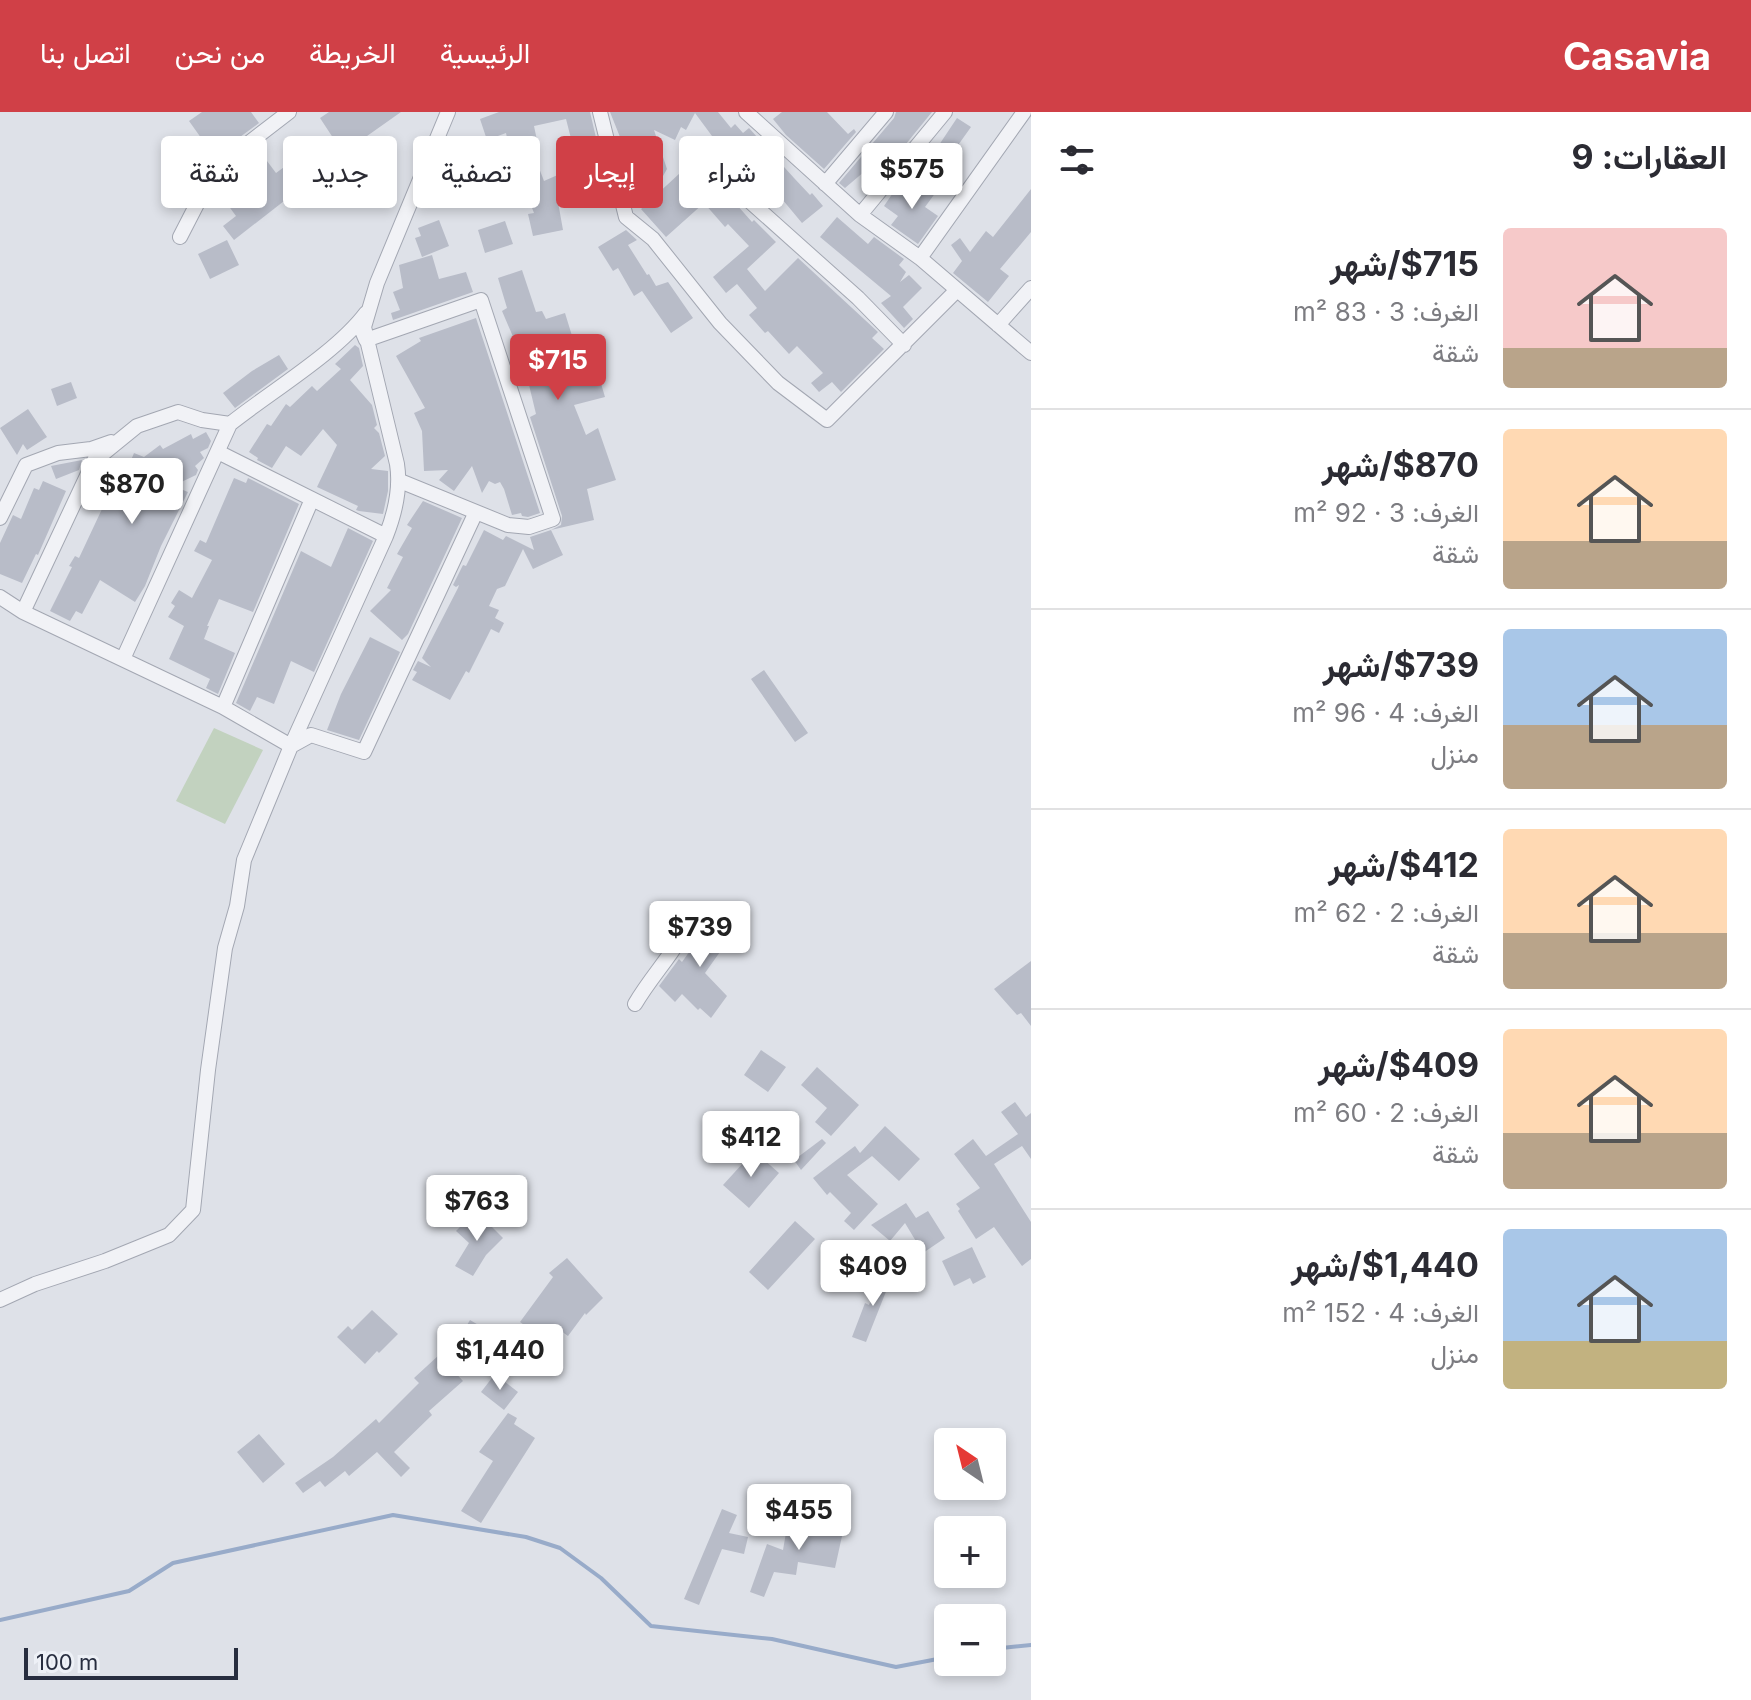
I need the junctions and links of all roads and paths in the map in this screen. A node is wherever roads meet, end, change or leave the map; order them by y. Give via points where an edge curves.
1 (289, 112) edge
2 (448, 112) edge
3 (600, 112) edge
4 (746, 112) edge
5 (886, 112) edge
6 (945, 112) edge
7 (1024, 112) edge
8 (825, 184) junction
9 (757, 208) edge
10 (860, 215) junction
11 (180, 237) dead end
12 (920, 258) junction
13 (1031, 288) edge
14 (957, 290) junction
15 (369, 309) junction
16 (359, 323) junction
17 (998, 325) junction
18 (366, 340) junction
19 (904, 345) junction
20 (1031, 353) edge
21 (230, 424) junction
22 (123, 438) junction
23 (218, 452) junction
24 (400, 481) junction
25 (312, 499) junction
26 (476, 512) junction
27 (0, 518) edge
28 (386, 536) junction
29 (0, 597) edge
30 (23, 612) junction
31 (123, 659) junction
32 (223, 707) junction
33 (291, 746) junction
34 (680, 939) dead end
35 (635, 1004) dead end
36 (0, 1300) edge

1 - 11 street via 215,169
2 - 15 street
3 - 19 street via 626,217 653,239 720,323 778,383 827,420
4 - 8 street
5 - 8 street
6 - 10 street
7 - 12 street
8 - 10 street
9 - 19 street
10 - 12 street
12 - 14 street
13 - 17 street
14 - 17 street
14 - 19 street
15 - 16 street
15 - 18 street
16 - 18 street
16 - 21 street
17 - 20 street
18 - 24 street
18 - 26 street via 481,300 553,519 529,527
21 - 22 street via 178,412 137,426
21 - 23 street
22 - 27 street via 26,465
22 - 30 street via 94,461
23 - 25 street
23 - 31 street
24 - 26 street
24 - 28 street
25 - 28 street
25 - 32 street
26 - 33 street via 364,752 311,735
28 - 33 street
29 - 30 street
30 - 31 street
31 - 32 street
32 - 33 street
33 - 36 street via 244,860 225,948 193,1210 169,1235
34 - 35 street

